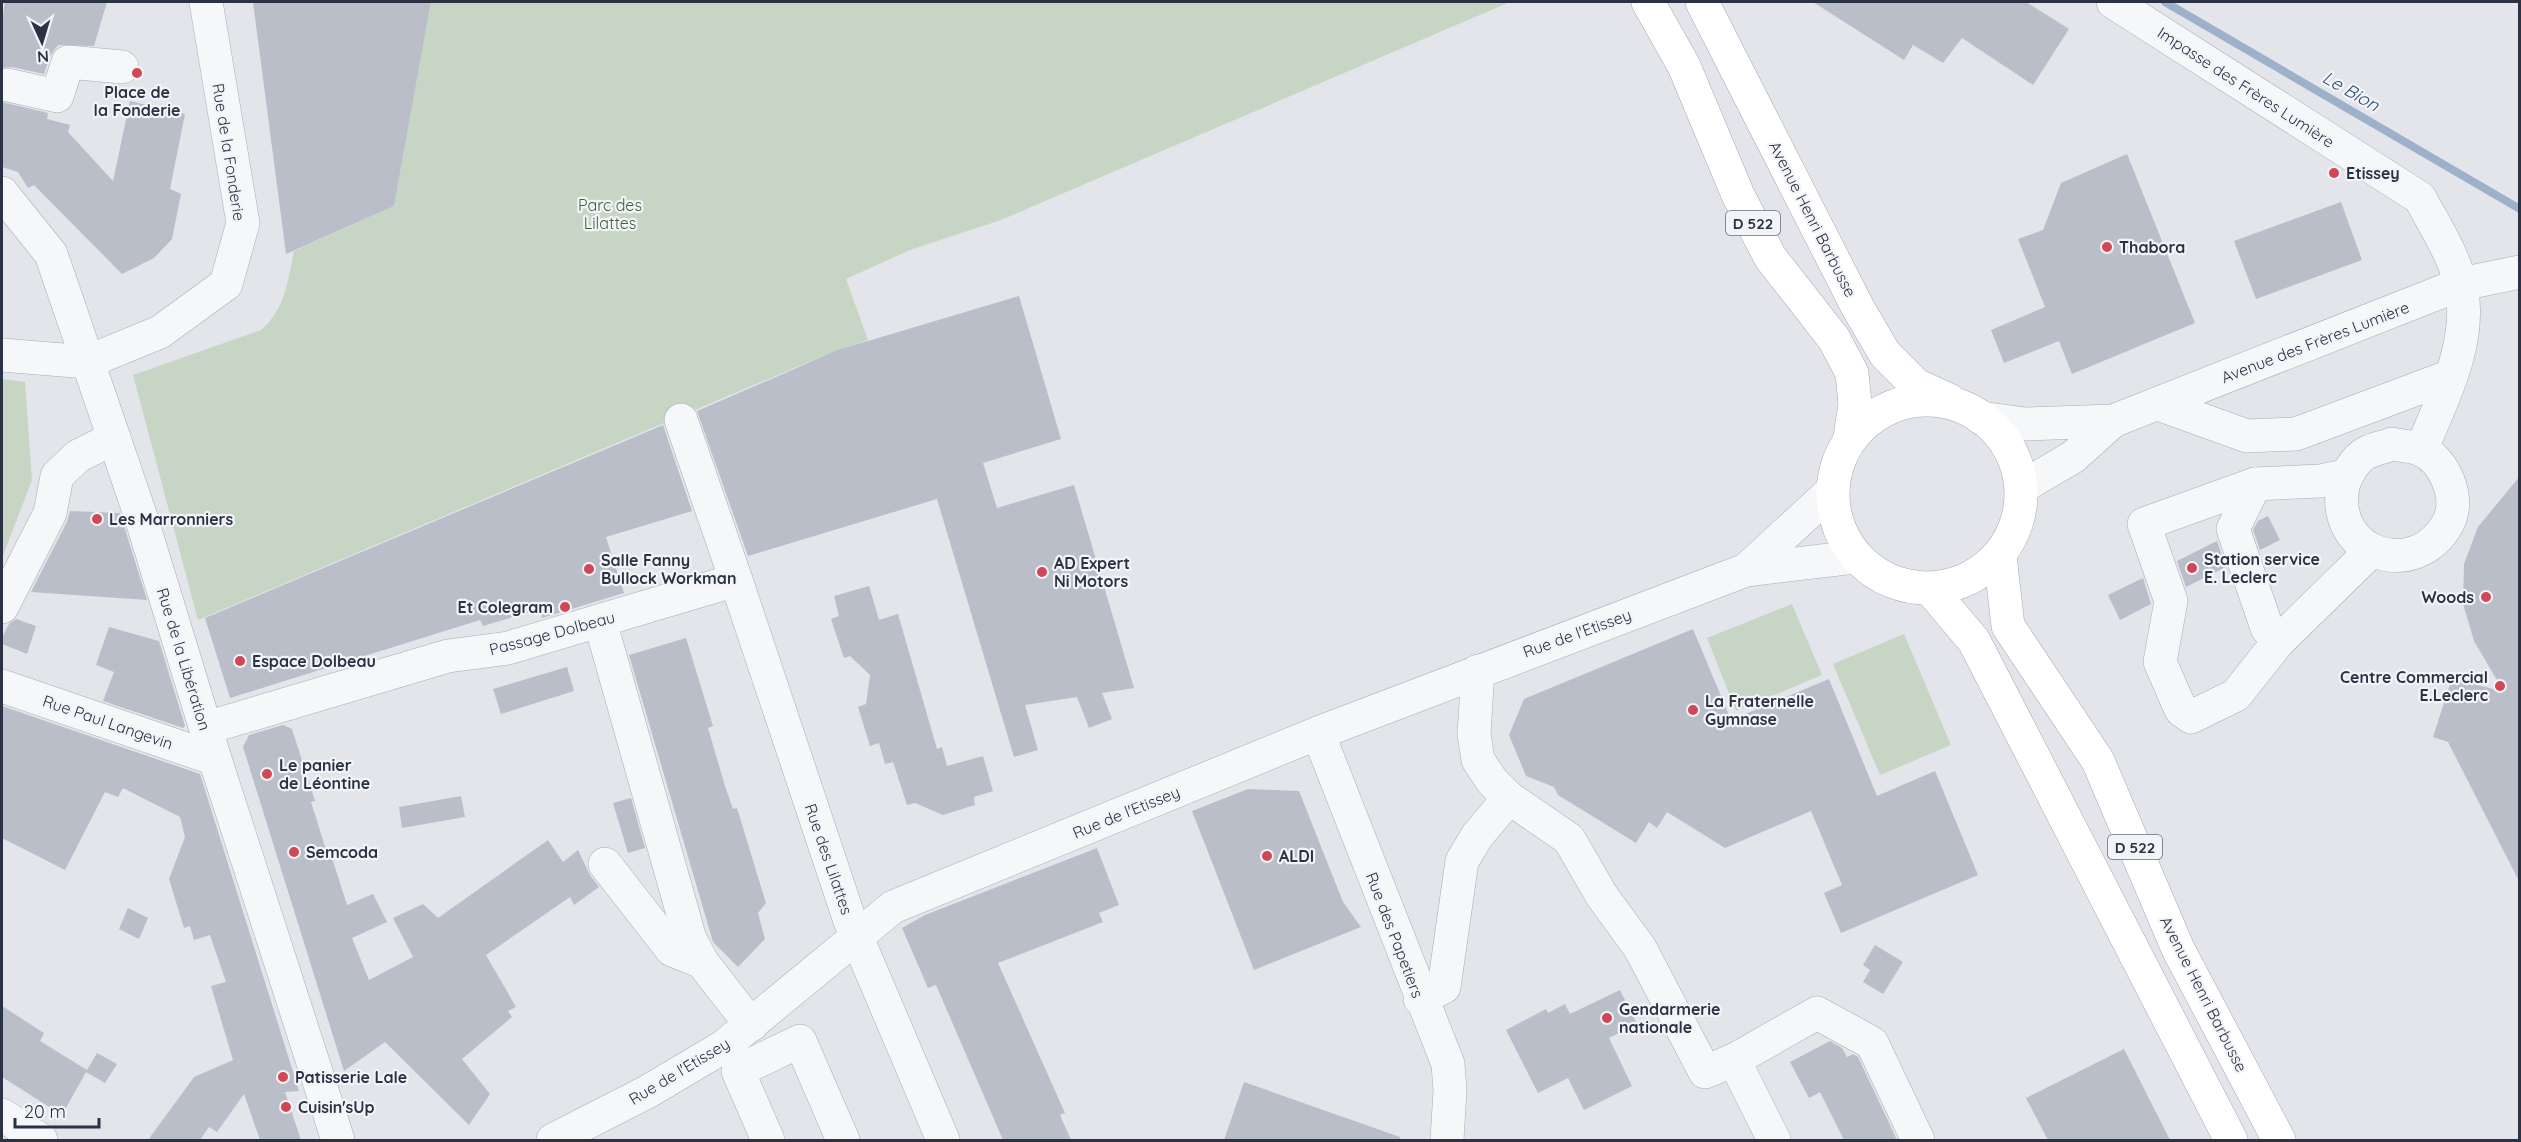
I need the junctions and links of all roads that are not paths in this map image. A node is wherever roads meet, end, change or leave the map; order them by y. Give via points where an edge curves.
1 (206, 2) edge
2 (1648, 2) edge
3 (1702, 2) edge
4 (2113, 2) edge
5 (122, 67) dead end
6 (8, 86) dead end
7 (2, 193) edge
8 (2520, 272) edge
9 (2461, 284) junction
10 (2, 356) edge
11 (87, 362) junction
12 (2451, 376) junction
13 (2158, 404) junction
14 (1970, 412) junction
15 (681, 420) dead end
16 (2113, 422) junction
17 (1850, 437) junction
18 (114, 438) junction
19 (2421, 450) junction
20 (2345, 476) junction
21 (2255, 484) junction
22 (2022, 488) junction
23 (1833, 490) junction
24 (2372, 551) junction
25 (2000, 556) junction
26 (1855, 557) junction
27 (1746, 570) junction
28 (736, 580) junction
29 (1931, 590) junction
30 (2, 607) edge
31 (600, 621) junction
32 (2278, 642) junction
33 (1478, 671) junction
34 (2, 686) edge
35 (206, 728) junction
36 (1318, 733) junction
37 (214, 759) junction
38 (1509, 798) junction
39 (605, 864) dead end
40 (856, 937) junction
41 (702, 962) junction
42 (1420, 999) junction
43 (751, 1025) junction
44 (731, 1059) junction
45 (1734, 1060) junction
46 (2, 1115) edge
47 (932, 1138) edge
48 (41, 1140) edge
49 (338, 1140) edge
50 (553, 1140) edge
51 (768, 1140) edge
52 (843, 1140) edge
53 (1447, 1140) edge
54 (1774, 1140) edge
55 (1918, 1140) edge
56 (2231, 1140) edge
57 (2279, 1140) edge

1 - 11 street, Rue de la Fonderie via 243,223 226,284 160,332
2 - 17 main road, D 522 via 1684,66 1738,195 1770,257 1834,339 1852,373 1855,404
3 - 14 main road, Avenue Henri Barbusse via 1885,354 1916,385
4 - 9 street, Impasse des Frères Lumière via 2420,198
5 - 6 street via 68,62 57,96
7 - 11 street, Rue de la Libération via 51,254
8 - 9 street, Avenue des Frères Lumière
9 - 12 street, Impasse des Frères Lumière via 2463,317
9 - 13 street, Avenue des Frères Lumière
10 - 11 street
11 - 18 street, Rue de la Libération
12 - 13 street via 2296,434 2247,436
12 - 19 street, Impasse des Frères Lumière
13 - 16 street, Avenue des Frères Lumière
14 - 16 street, Avenue des Frères Lumière via 2025,424
14 - 17 main road via 1918,399 1881,411
14 - 22 main road via 1992,424 2012,452
15 - 28 street
16 - 22 street, Avenue des Frères Lumière via 2073,457
17 - 23 main road via 1835,467
18 - 30 street via 78,456 57,476 50,513
18 - 35 street, Rue de la Libération
19 - 20 street via 2392,444 2365,454
19 - 24 street via 2443,469 2454,509 2447,525 2428,547 2400,556
20 - 21 street
20 - 24 street via 2340,504 2349,532
21 - 32 street via 2233,529 2267,628
21 - 32 street via 2144,524 2171,601 2160,662 2181,710 2191,717 2235,695
22 - 25 main road via 2019,520
23 - 26 main road via 1840,535
23 - 27 street, Rue de l'Etissey
24 - 32 street
25 - 29 main road via 1970,579
25 - 57 main road, Avenue Henri Barbusse / D 522 via 2008,626 2098,760 2178,949
26 - 27 street, Rue de l'Etissey
26 - 29 main road via 1883,579
27 - 33 street, Rue de l'Etissey
28 - 31 street, Passage Dolbeau
28 - 40 street, Rue des Lilattes
29 - 56 main road, D 522 via 1974,641
31 - 35 street, Passage Dolbeau via 508,648 448,656
31 - 41 street via 690,939
33 - 36 street, Rue de l'Etissey
33 - 38 street via 1474,746 1492,781
34 - 37 street, Rue Paul Langevin
35 - 37 street, Rue de la Libération
36 - 40 street, Rue de l'Etissey via 893,907
36 - 42 street, Rue des Papetiers
37 - 49 street, Rue de la Libération
38 - 42 street via 1462,861 1444,987
38 - 45 street via 1569,839 1602,896 1640,948 1705,1072
39 - 41 street via 672,950
40 - 43 street, Rue de l'Etissey
40 - 47 street, Rue des Lilattes
41 - 43 street
42 - 53 street, Rue des Papetiers via 1448,1064
43 - 44 street, Rue de l'Etissey
44 - 50 street, Rue de l'Etissey via 647,1092
44 - 51 street
44 - 52 street via 800,1041
45 - 54 street
45 - 55 street via 1817,1013 1872,1043
46 - 48 street

